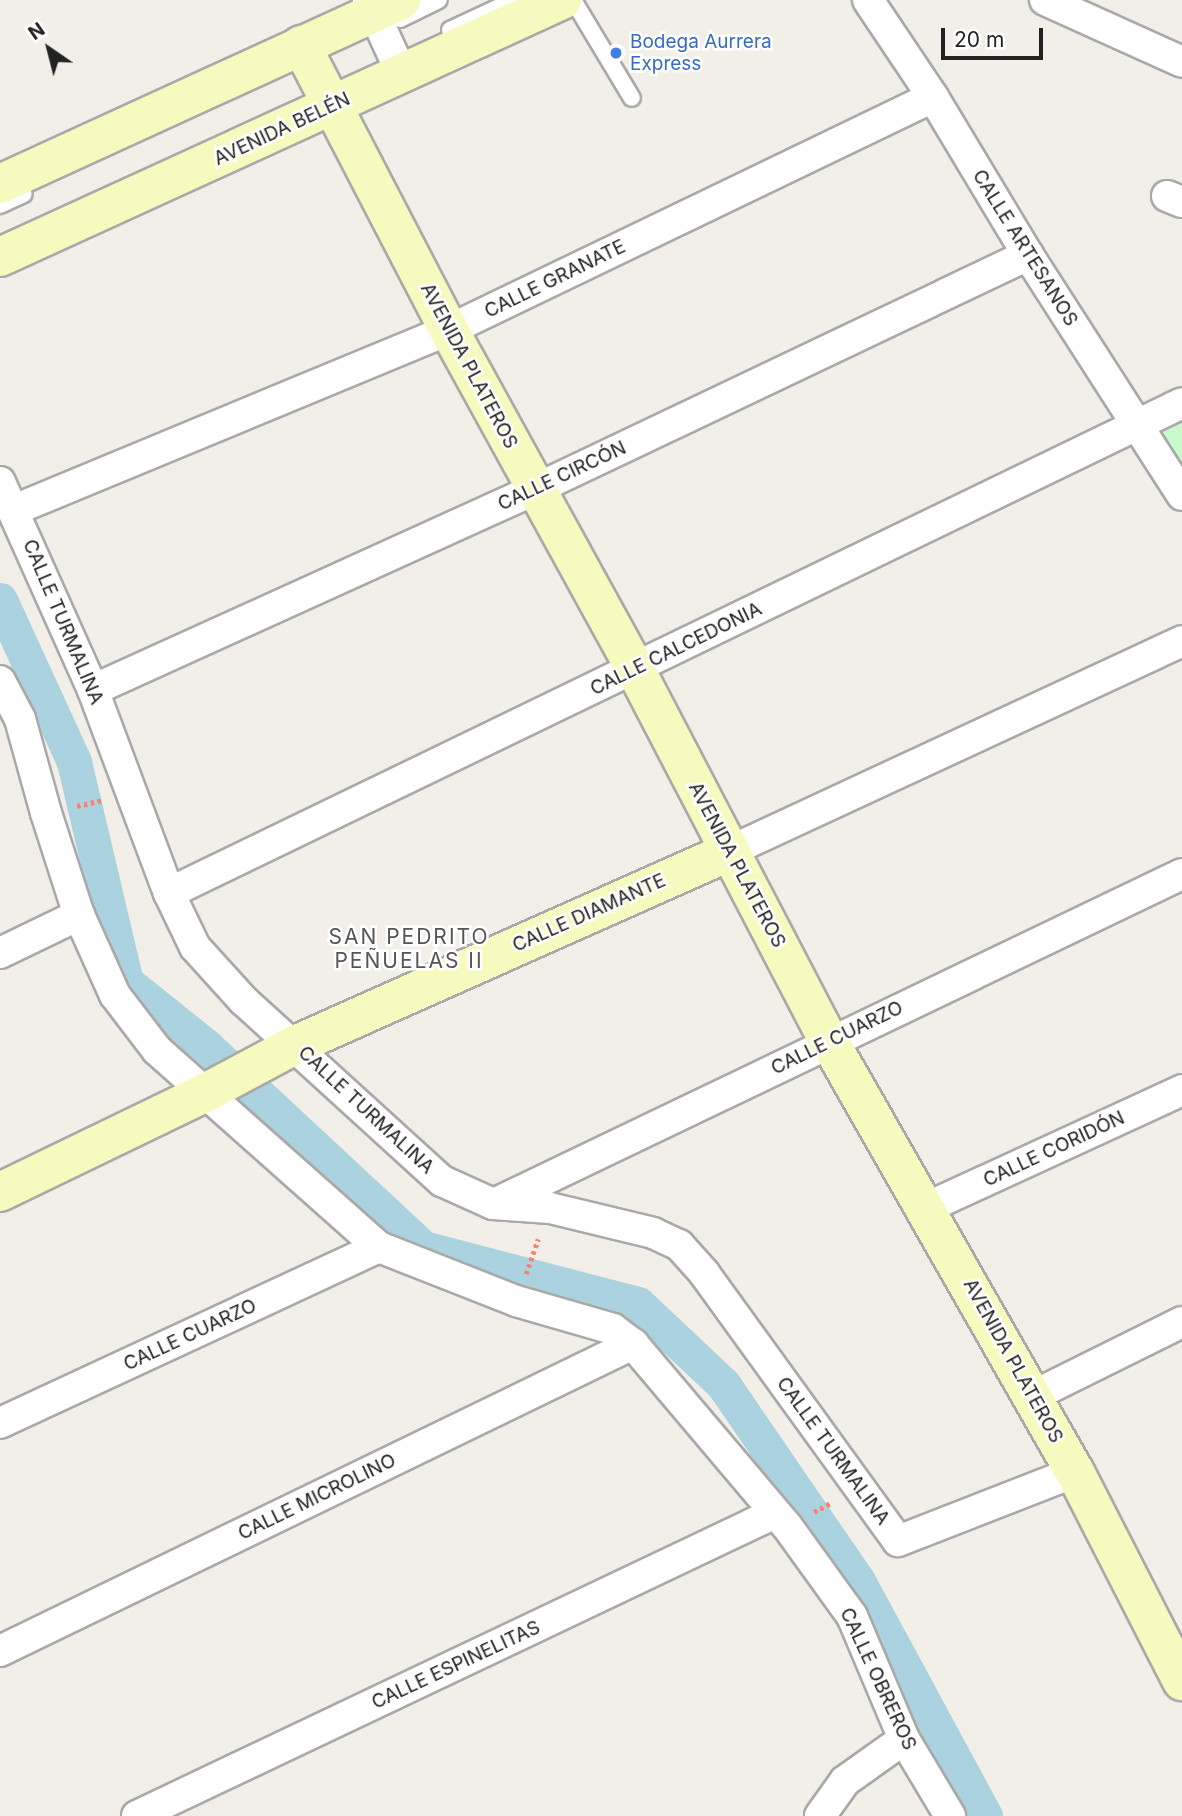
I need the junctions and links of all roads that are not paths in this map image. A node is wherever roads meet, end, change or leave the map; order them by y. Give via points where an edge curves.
1 (439, 0) edge
2 (514, 0) edge
3 (562, 0) edge
4 (573, 0) edge
5 (868, 0) edge
6 (1045, 0) edge
7 (379, 15) edge
8 (431, 39) dead end
9 (397, 60) junction
10 (1182, 62) edge
11 (317, 76) junction
12 (933, 97) junction
13 (632, 98) dead end
14 (19, 186) edge
15 (0, 205) edge
16 (1028, 255) junction
17 (0, 257) edge
18 (449, 330) junction
19 (1182, 403) edge
20 (1136, 424) junction
21 (0, 482) edge
22 (536, 489) junction
23 (1182, 495) edge
24 (14, 510) junction
25 (1182, 641) edge
26 (635, 669) junction
27 (0, 681) edge
28 (93, 690) junction
29 (10, 724) edge
30 (730, 851) junction
31 (1182, 874) edge
32 (169, 893) junction
33 (79, 915) junction
34 (0, 953) edge
35 (829, 1041) junction
36 (283, 1052) junction
37 (219, 1085) junction
38 (1182, 1090) edge
39 (0, 1192) edge
40 (493, 1204) junction
41 (926, 1208) junction
42 (379, 1247) junction
43 (1182, 1322) edge
44 (633, 1343) junction
45 (1033, 1396) junction
46 (0, 1423) edge
47 (1075, 1472) junction
48 (775, 1513) junction
49 (0, 1651) edge
50 (1182, 1681) edge
51 (904, 1739) junction
52 (137, 1816) edge
53 (820, 1816) edge
54 (950, 1816) edge

1 - 7 lane
2 - 8 lane
3 - 9 street, AVENIDA BELÉN
4 - 13 lane
5 - 12 street, CALLE ARTESANOS
6 - 10 street
7 - 9 street
7 - 11 street, AVENIDA BELÉN
9 - 11 street, AVENIDA BELÉN
11 - 14 street, AVENIDA BELÉN
11 - 17 street, AVENIDA BELÉN
11 - 18 street, AVENIDA PLATEROS
12 - 16 street, CALLE ARTESANOS
12 - 18 street, CALLE GRANATE
14 - 15 lane
16 - 20 street, CALLE ARTESANOS
16 - 22 street, CALLE CIRCÓN
18 - 22 street, AVENIDA PLATEROS
18 - 24 street, CALLE GRANATE
19 - 20 street, CALLE CALCEDONIA
20 - 23 street, CALLE ARTESANOS
20 - 26 street, CALLE CALCEDONIA
21 - 24 street, CALLE TURMALINA
22 - 26 street, AVENIDA PLATEROS
22 - 28 street, CALLE CIRCÓN
24 - 28 street, CALLE TURMALINA
25 - 30 street, CALLE DIAMANTE
26 - 30 street, AVENIDA PLATEROS
26 - 32 street, CALLE CALCEDONIA
27 - 29 street
28 - 32 street, CALLE TURMALINA
29 - 33 street via 46,813
30 - 35 street, AVENIDA PLATEROS
30 - 36 street, CALLE DIAMANTE
31 - 35 street, CALLE CUARZO
32 - 36 street, CALLE TURMALINA via 195,947
33 - 34 street
33 - 37 street via 115,995 157,1050
35 - 40 street, CALLE CUARZO
35 - 41 street, AVENIDA PLATEROS
36 - 37 street, CALLE DIAMANTE
36 - 40 street, CALLE TURMALINA via 442,1181
37 - 39 street, CALLE DIAMANTE
37 - 42 street
38 - 41 street, CALLE CORIDÓN
40 - 47 street, CALLE TURMALINA via 550,1208 653,1233 679,1245 898,1541
41 - 45 street, AVENIDA PLATEROS
42 - 44 street via 516,1301 613,1329
42 - 46 street, CALLE CUARZO
43 - 45 street
44 - 48 street
44 - 49 street, CALLE MICROLINO
45 - 47 street, AVENIDA PLATEROS
47 - 50 street, AVENIDA PLATEROS
48 - 51 street, CALLE OBREROS via 852,1616
48 - 52 street, CALLE ESPINELITAS
51 - 53 street via 845,1781
51 - 54 street, CALLE OBREROS

